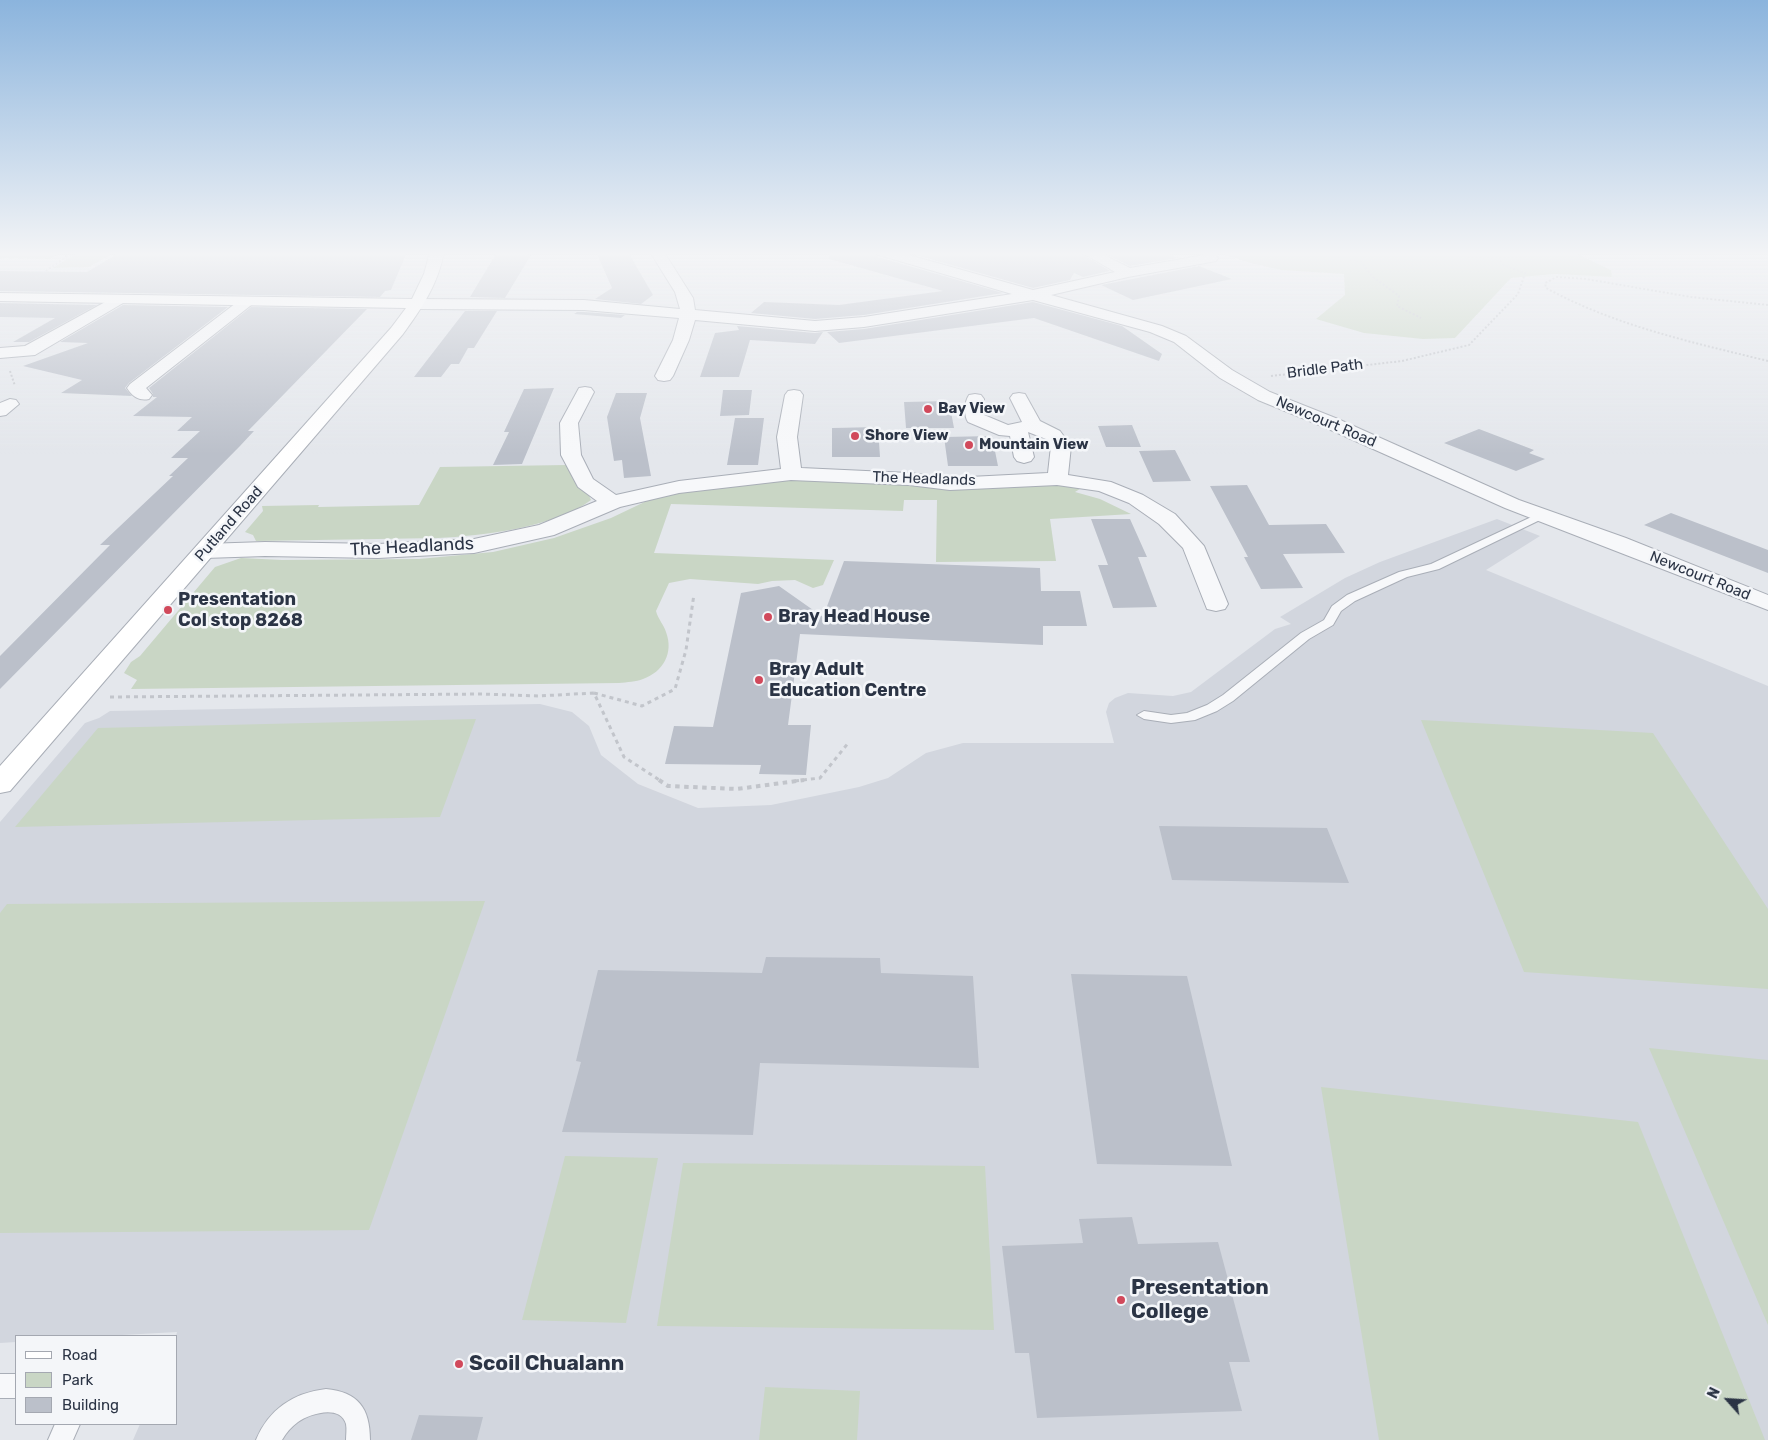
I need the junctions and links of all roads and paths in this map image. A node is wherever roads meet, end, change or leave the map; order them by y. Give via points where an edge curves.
1 (84, 319) edge
2 (223, 319) edge
3 (406, 319) edge
4 (686, 319) edge
5 (742, 319) edge
6 (882, 319) edge
7 (1121, 319) edge
8 (1493, 319) edge
9 (1615, 319) edge
10 (29, 351) junction
11 (0, 352) edge
12 (1768, 361) edge
13 (664, 376) dead end
14 (1235, 380) junction
15 (585, 392) dead end
16 (143, 395) dead end
17 (794, 395) dead end
18 (1018, 398) dead end
19 (975, 399) dead end
20 (5, 407) edge
21 (1026, 427) junction
22 (1024, 457) dead end
23 (791, 474) junction
24 (1057, 478) junction
25 (613, 502) junction
26 (1542, 515) junction
27 (204, 552) junction
28 (694, 594) dead end
29 (1768, 603) edge
30 (1216, 604) dead end
31 (594, 693) junction
32 (76, 697) junction
33 (1144, 715) dead end
34 (849, 742) dead end
35 (0, 784) edge
36 (0, 1386) edge
37 (15, 1386) edge
38 (68, 1425) edge
39 (60, 1440) edge
40 (268, 1440) edge
41 (358, 1440) edge

1 - 10 street
2 - 16 street via 136,388
3 - 27 main road, Putland Road
4 - 13 street via 682,340
5 - 6 street via 815,326
7 - 14 street, Newcourt Road via 1180,339
8 - 14 path, Bridle Path via 1469,344 1402,361
9 - 12 path
10 - 11 street
10 - 20 path via 10,369 20,395
14 - 26 street, Newcourt Road via 1264,396
15 - 25 street via 569,423 571,456 585,483
17 - 23 street via 787,436
18 - 21 street
19 - 21 street via 975,418 1006,431
21 - 22 street
21 - 24 street via 1053,435 1061,446
23 - 24 street, The Headlands via 950,484
23 - 25 street, The Headlands via 679,487
24 - 30 street, The Headlands via 1104,486 1136,498 1167,519 1193,546
25 - 27 street, The Headlands via 546,530 474,546 378,551 265,549
26 - 29 street, Newcourt Road
26 - 33 lane via 1435,567 1403,574 1351,598 1336,609 1329,622 1305,636 1212,708 1190,717 1171,719
27 - 32 main road, Putland Road
28 - 31 path via 686,650 675,689 642,706
31 - 32 path via 538,696
31 - 34 path via 624,758 668,786 738,789 820,778
32 - 35 main road, Putland Road
36 - 37 lane
38 - 39 lane
40 - 41 lane via 275,1427 290,1413 322,1400 335,1400 348,1406 356,1417

